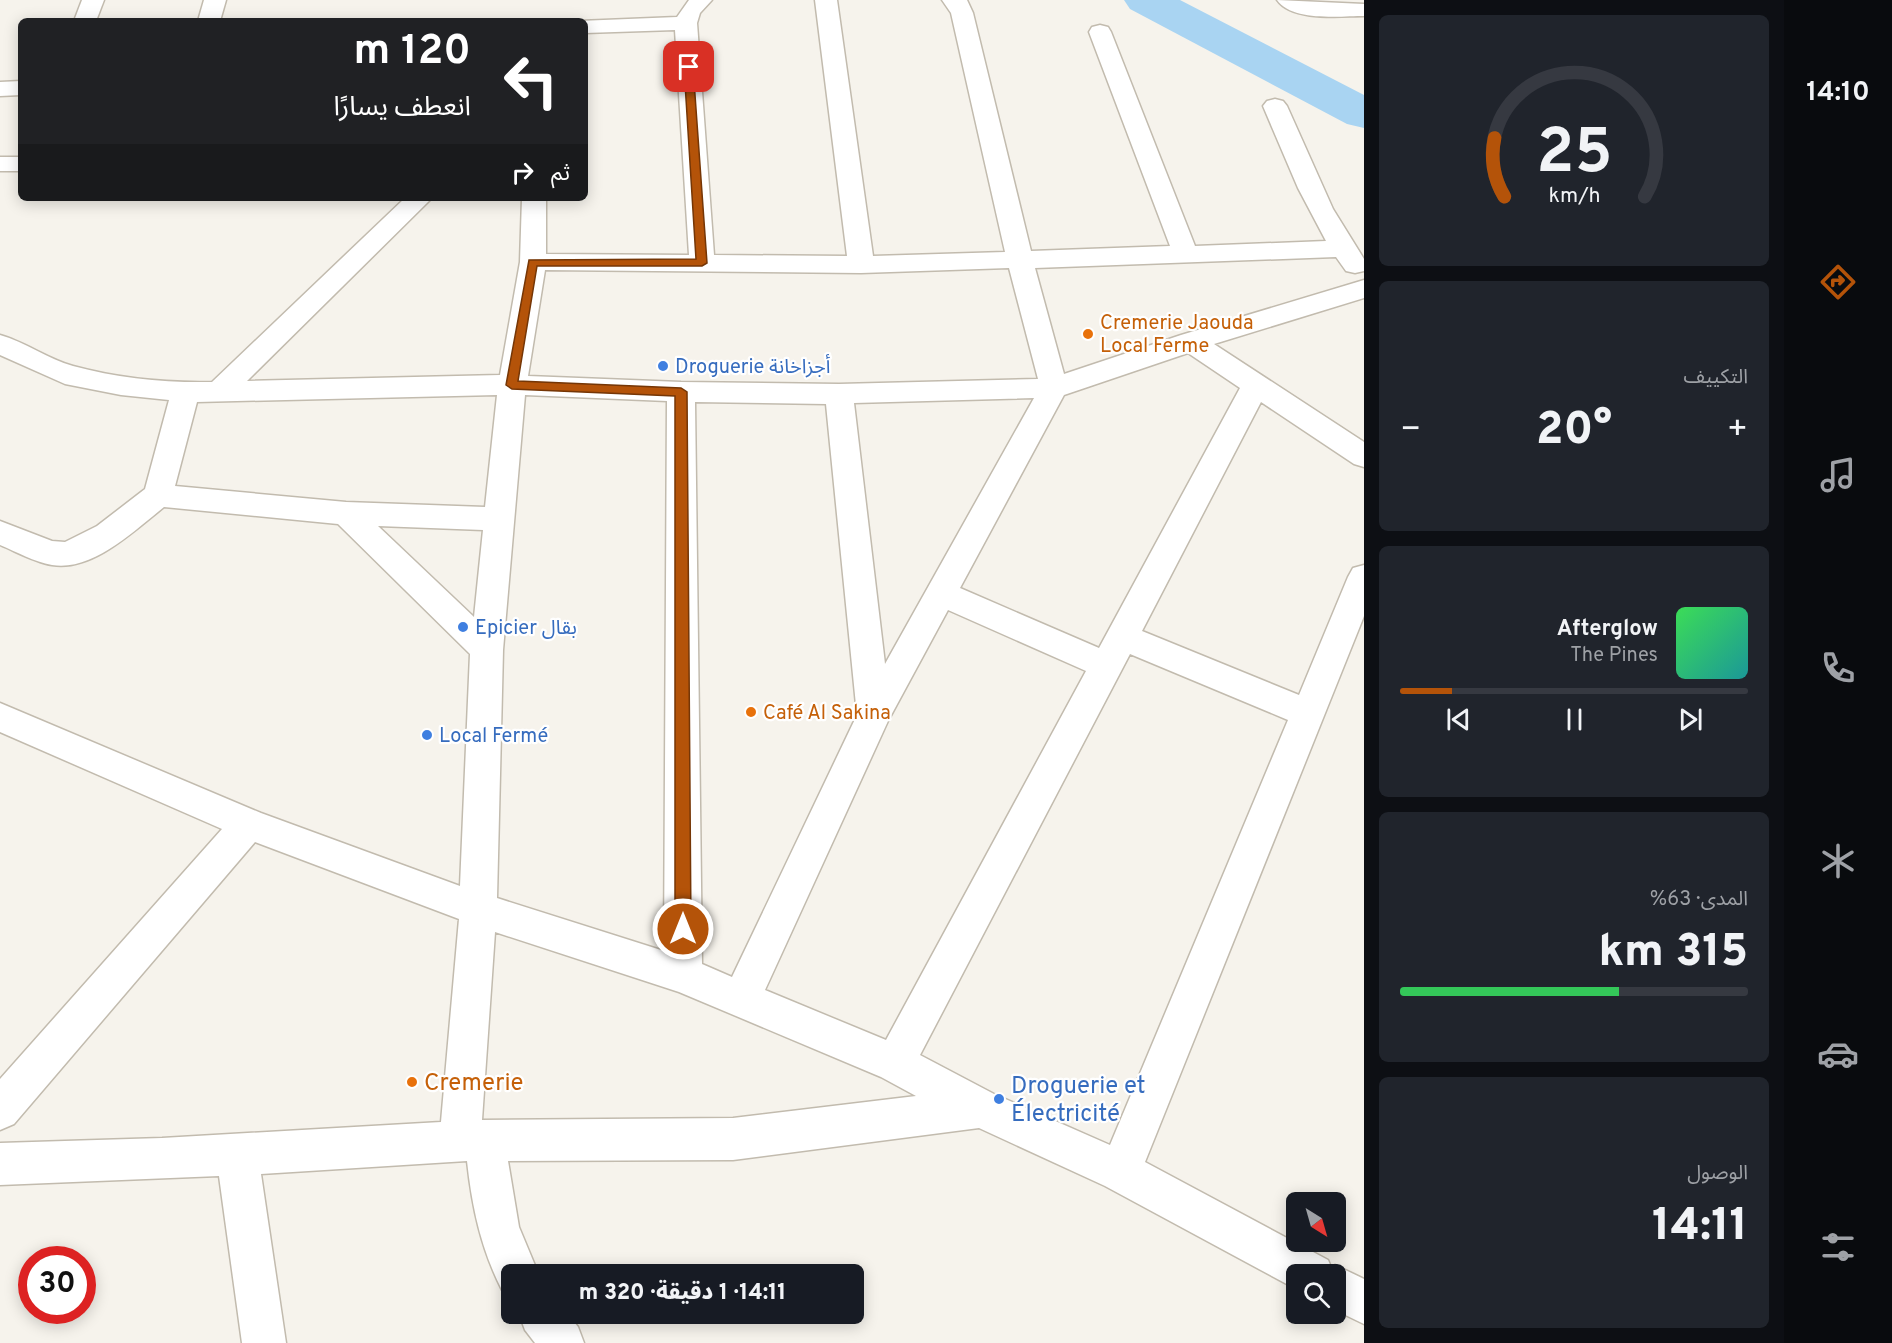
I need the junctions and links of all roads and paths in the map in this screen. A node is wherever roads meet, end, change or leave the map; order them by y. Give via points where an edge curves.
1 (93, 0) edge
2 (215, 0) edge
3 (701, 0) edge
4 (826, 0) edge
5 (953, 0) edge
6 (1288, 0) edge
7 (1364, 10) edge
8 (86, 18) edge
9 (210, 18) edge
10 (686, 23) junction
11 (588, 26) edge
12 (1100, 32) dead end
13 (18, 88) edge
14 (0, 89) edge
15 (1275, 106) dead end
16 (0, 164) edge
17 (18, 164) edge
18 (417, 201) edge
19 (534, 201) edge
20 (1343, 249) junction
21 (1186, 255) junction
22 (1020, 261) junction
23 (533, 262) junction
24 (702, 263) junction
25 (861, 265) junction
26 (1364, 276) edge
27 (1364, 289) edge
28 (1191, 342) junction
29 (2, 347) edge
30 (512, 385) junction
31 (1256, 385) junction
32 (1054, 388) junction
33 (220, 390) junction
34 (185, 392) junction
35 (681, 392) junction
36 (838, 394) junction
37 (1364, 423) edge
38 (1336, 437) junction
39 (1364, 456) edge
40 (158, 495) junction
41 (346, 513) junction
42 (498, 519) junction
43 (0, 532) edge
44 (1364, 577) edge
45 (942, 593) junction
46 (487, 650) junction
47 (1116, 652) junction
48 (1309, 714) junction
49 (874, 715) junction
50 (0, 717) edge
51 (249, 824) junction
52 (478, 909) junction
53 (683, 975) junction
54 (741, 999) junction
55 (895, 1063) junction
56 (980, 1108) junction
57 (0, 1110) edge
58 (473, 1141) junction
59 (237, 1155) junction
60 (0, 1164) edge
61 (1120, 1171) junction
62 (511, 1264) edge
63 (1293, 1264) edge
64 (1346, 1293) edge
65 (1364, 1302) edge
66 (548, 1324) edge
67 (264, 1343) edge
68 (562, 1343) edge

1 - 8 street
2 - 9 street
3 - 10 street via 690,11
4 - 25 street
5 - 22 street via 962,13
6 - 7 street via 1307,9
10 - 11 street
10 - 24 street
12 - 21 street
13 - 14 street
15 - 20 street via 1292,150
16 - 17 street
18 - 33 street
19 - 23 street
20 - 21 street
20 - 26 street
21 - 22 street
22 - 25 street
22 - 32 street
23 - 24 street
23 - 30 street
24 - 25 street
27 - 28 street
28 - 31 street
28 - 32 street
29 - 34 street via 65,374 121,386
30 - 33 street
30 - 35 street
30 - 42 street
31 - 38 street
31 - 47 street
32 - 36 street
32 - 45 street
33 - 34 street
34 - 40 street
35 - 36 street
35 - 53 street
36 - 49 street
37 - 38 street
38 - 39 street
40 - 41 street
40 - 43 street via 106,535 70,554 52,553
41 - 42 street
41 - 46 street
42 - 46 street
44 - 48 street
45 - 47 street
45 - 49 street
46 - 52 street
47 - 48 street
47 - 55 street
48 - 61 street
49 - 54 street
50 - 51 street
51 - 52 street
51 - 57 street
52 - 53 street
52 - 58 street
53 - 54 street
54 - 55 street
55 - 56 street
56 - 58 street via 733,1139
56 - 61 street
58 - 59 street
58 - 62 street
59 - 60 street
59 - 67 street
61 - 63 street
64 - 65 street
66 - 68 street

